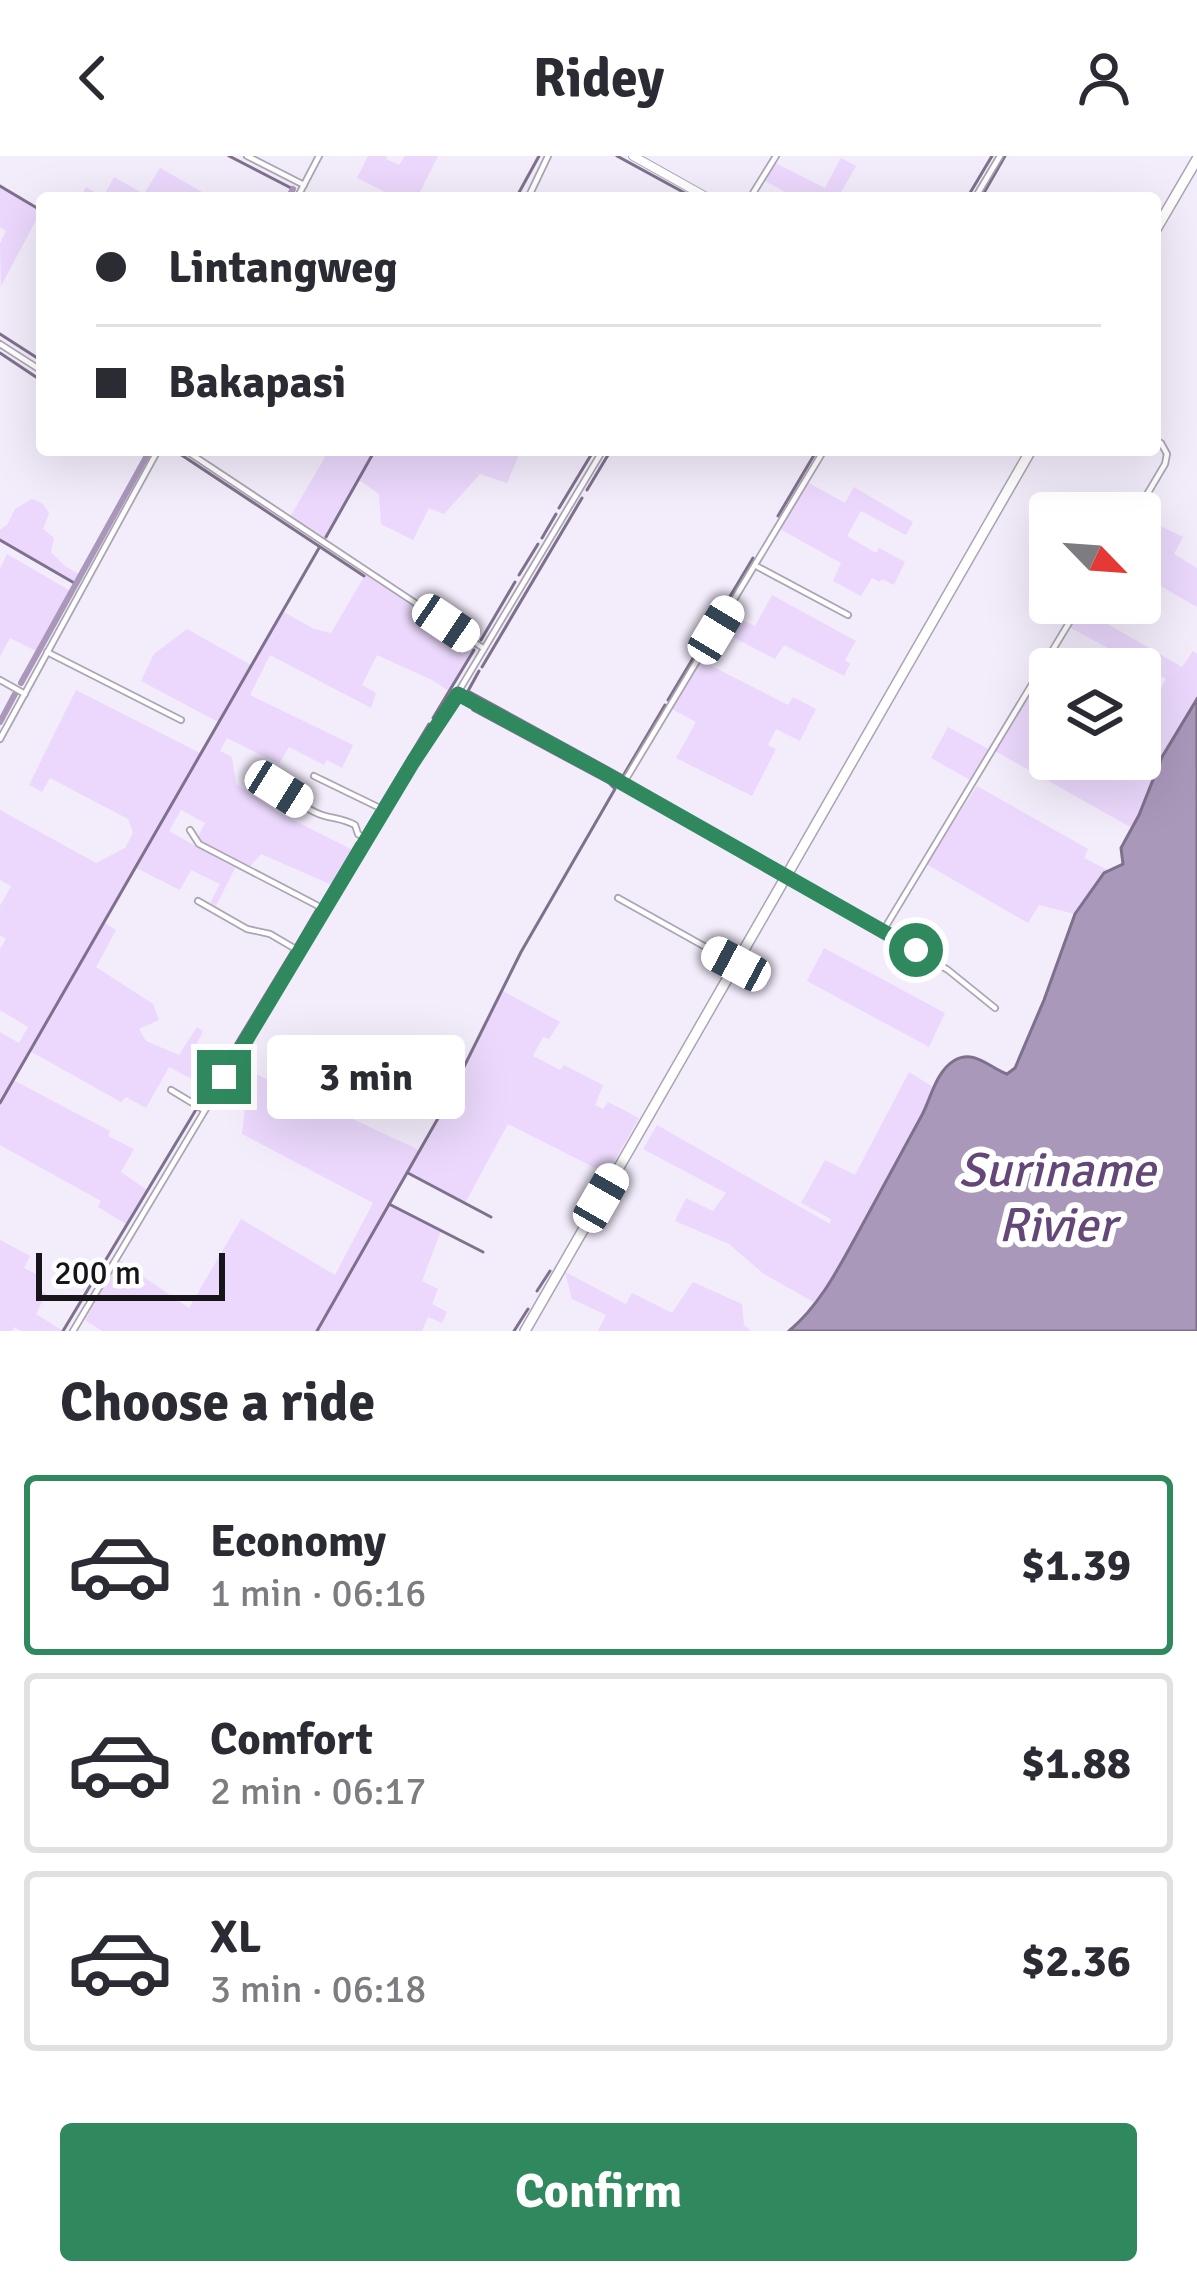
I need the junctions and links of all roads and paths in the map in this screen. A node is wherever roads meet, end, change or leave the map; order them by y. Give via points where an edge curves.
1 (247, 156) edge
2 (320, 156) edge
3 (548, 156) edge
4 (633, 156) edge
5 (776, 156) edge
6 (1000, 156) edge
7 (1197, 159) edge
8 (304, 185) junction
9 (300, 192) edge
10 (531, 192) edge
11 (697, 192) edge
12 (754, 192) edge
13 (979, 192) edge
14 (1161, 222) edge
15 (0, 344) edge
16 (36, 367) edge
17 (1161, 443) edge
18 (155, 456) edge
19 (194, 456) edge
20 (599, 456) edge
21 (820, 456) edge
22 (1028, 456) edge
23 (1148, 492) edge
24 (755, 566) junction
25 (848, 615) dead end
26 (1068, 624) edge
27 (484, 648) junction
28 (47, 652) junction
29 (0, 680) edge
30 (25, 694) junction
31 (458, 694) junction
32 (181, 720) dead end
33 (0, 739) edge
34 (314, 776) dead end
35 (623, 784) junction
36 (279, 789) dead end
37 (384, 810) junction
38 (190, 830) dead end
39 (367, 839) junction
40 (784, 877) junction
41 (618, 898) dead end
42 (198, 901) dead end
43 (324, 909) junction
44 (883, 931) junction
45 (299, 951) junction
46 (736, 964) junction
47 (994, 1008) dead end
48 (171, 1090) dead end
49 (204, 1110) junction
50 (73, 1331) edge
51 (525, 1331) edge

1 - 8 street
2 - 8 street
3 - 10 street
4 - 11 street
5 - 12 street
6 - 13 street
7 - 14 main road
8 - 9 street
15 - 16 street
17 - 23 street via 1165,464
18 - 28 street
19 - 27 street
20 - 27 street
21 - 24 street
22 - 40 main road
24 - 25 street
24 - 35 street
26 - 44 street
27 - 31 street
28 - 30 street
28 - 32 street
29 - 30 street
30 - 33 street
31 - 35 street
31 - 37 street
34 - 37 street
35 - 40 street
36 - 39 street via 355,825
37 - 39 street
38 - 43 street via 201,845
39 - 43 street
40 - 44 street
40 - 46 main road
41 - 46 street
42 - 45 street
43 - 45 street
44 - 47 street
45 - 49 street
46 - 51 main road
48 - 49 street
49 - 50 street

